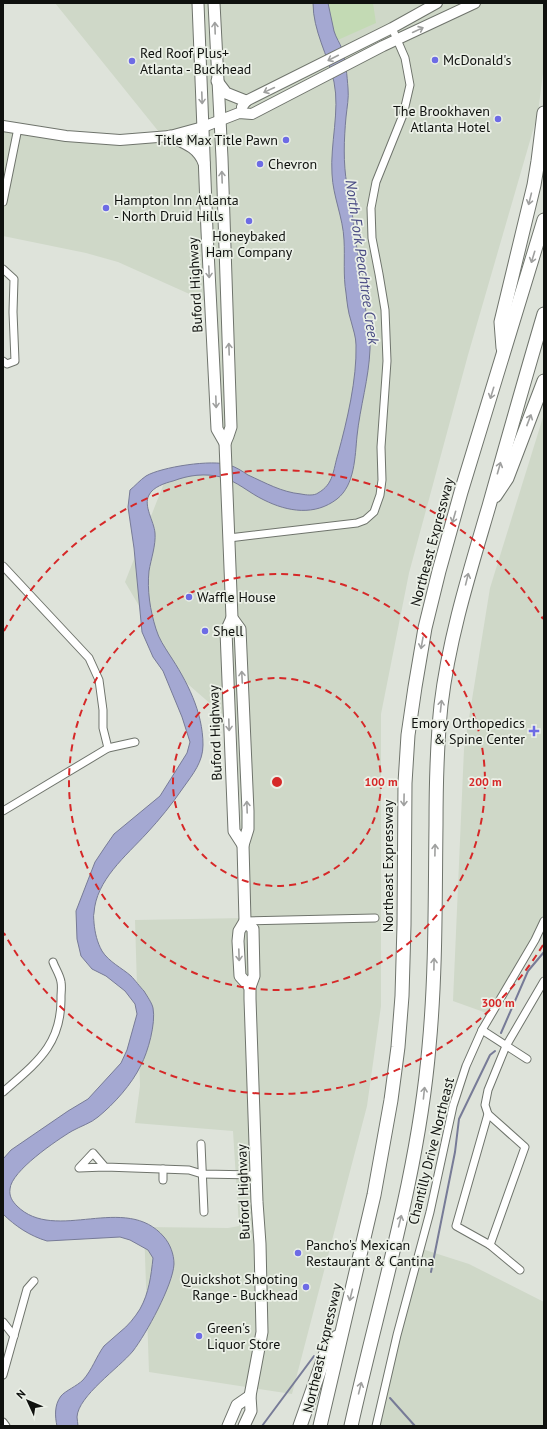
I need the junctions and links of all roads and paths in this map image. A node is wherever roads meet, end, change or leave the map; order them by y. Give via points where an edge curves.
1 (198, 3) edge
2 (214, 3) edge
3 (437, 3) edge
4 (475, 3) edge
5 (392, 28) junction
6 (397, 40) junction
7 (217, 81) junction
8 (246, 101) junction
9 (240, 113) junction
10 (544, 113) edge
11 (220, 122) junction
12 (3, 126) edge
13 (203, 127) junction
14 (18, 128) junction
15 (170, 136) junction
16 (205, 163) junction
17 (3, 202) edge
18 (544, 220) edge
19 (3, 269) edge
20 (544, 314) edge
21 (504, 355) junction
22 (3, 361) edge
23 (544, 380) edge
24 (225, 442) junction
25 (489, 506) junction
26 (229, 538) junction
27 (3, 566) edge
28 (135, 742) dead end
29 (108, 748) junction
30 (3, 811) edge
31 (375, 918) dead end
32 (245, 921) junction
33 (544, 921) edge
34 (53, 962) dead end
35 (544, 981) edge
36 (482, 1030) junction
37 (506, 1046) junction
38 (527, 1059) dead end
39 (3, 1092) edge
40 (488, 1114) junction
41 (201, 1144) dead end
42 (105, 1167) dead end
43 (163, 1169) junction
44 (202, 1174) junction
45 (257, 1175) junction
46 (163, 1180) dead end
47 (204, 1212) dead end
48 (490, 1245) junction
49 (520, 1270) dead end
50 (34, 1281) dead end
51 (3, 1322) edge
52 (343, 1328) junction
53 (14, 1336) junction
54 (3, 1375) edge
55 (250, 1396) junction
56 (3, 1422) edge
57 (246, 1422) edge
58 (6, 1426) edge
59 (228, 1426) edge
60 (300, 1426) edge
61 (320, 1426) edge
62 (351, 1426) edge
63 (376, 1426) edge

1 -> 13 main road, Buford Highway
7 -> 2 main road, Buford Highway
3 - 5 main road
6 -> 4 main road
5 - 6 street
5 -> 8 main road
6 - 9 main road via 252,114
6 - 26 street via 408,73 408,98 376,182 371,208 372,238 385,310 387,361 381,446 382,480 378,501 374,512 358,523
7 - 8 main road via 226,93
7 - 11 main road, Buford Highway
8 - 9 main road
9 - 11 main road
10 -> 21 highway via 534,185 501,322
11 - 13 main road
24 -> 11 main road, Buford Highway via 231,427
12 - 14 main road
13 - 15 main road
13 - 16 main road, Buford Highway
14 - 15 main road via 66,136 120,140
14 - 17 street
15 - 16 main road via 195,148
16 -> 24 main road, Buford Highway via 217,429
18 -> 21 highway, Northeast Expressway
19 - 22 street via 14,279 15,361 7,364
25 -> 20 highway
21 -> 52 highway, Northeast Expressway via 439,571 425,628 415,687 405,783 404,925 398,1047 380,1167
25 -> 23 highway via 507,478
24 - 26 main road, Buford Highway
62 -> 25 highway via 403,1212 423,1102 434,980 436,784 441,705 468,576
26 - 32 main road, Buford Highway via 232,618 226,631 233,817 234,831 243,845
27 - 29 street via 89,658 99,680 103,728
28 - 29 street
29 - 30 street
31 - 32 street
32 - 45 main road, Buford Highway via 239,931 238,941 240,976 250,987
33 - 36 street, Chantilly Drive Northeast via 536,940
34 - 39 street via 61,981 61,1012 57,1031 38,1060
35 - 37 street
36 - 37 street
36 - 63 street, Chantilly Drive Northeast via 466,1066 453,1106 430,1212
37 - 38 street
37 - 40 street via 488,1090 485,1105
40 - 48 street via 525,1147
40 - 48 street via 456,1226
41 - 44 street
42 - 43 street
43 - 44 street via 189,1170
43 - 46 street
44 - 45 street
44 - 47 street
45 - 55 main road, Buford Highway via 262,1332
48 - 49 street
50 - 53 street via 28,1289
51 - 53 street
52 - 60 highway via 325,1355
52 - 61 highway, Northeast Expressway
53 - 54 street
55 - 57 main road, Buford Highway via 251,1410
55 - 59 main road via 237,1405
56 - 58 street

